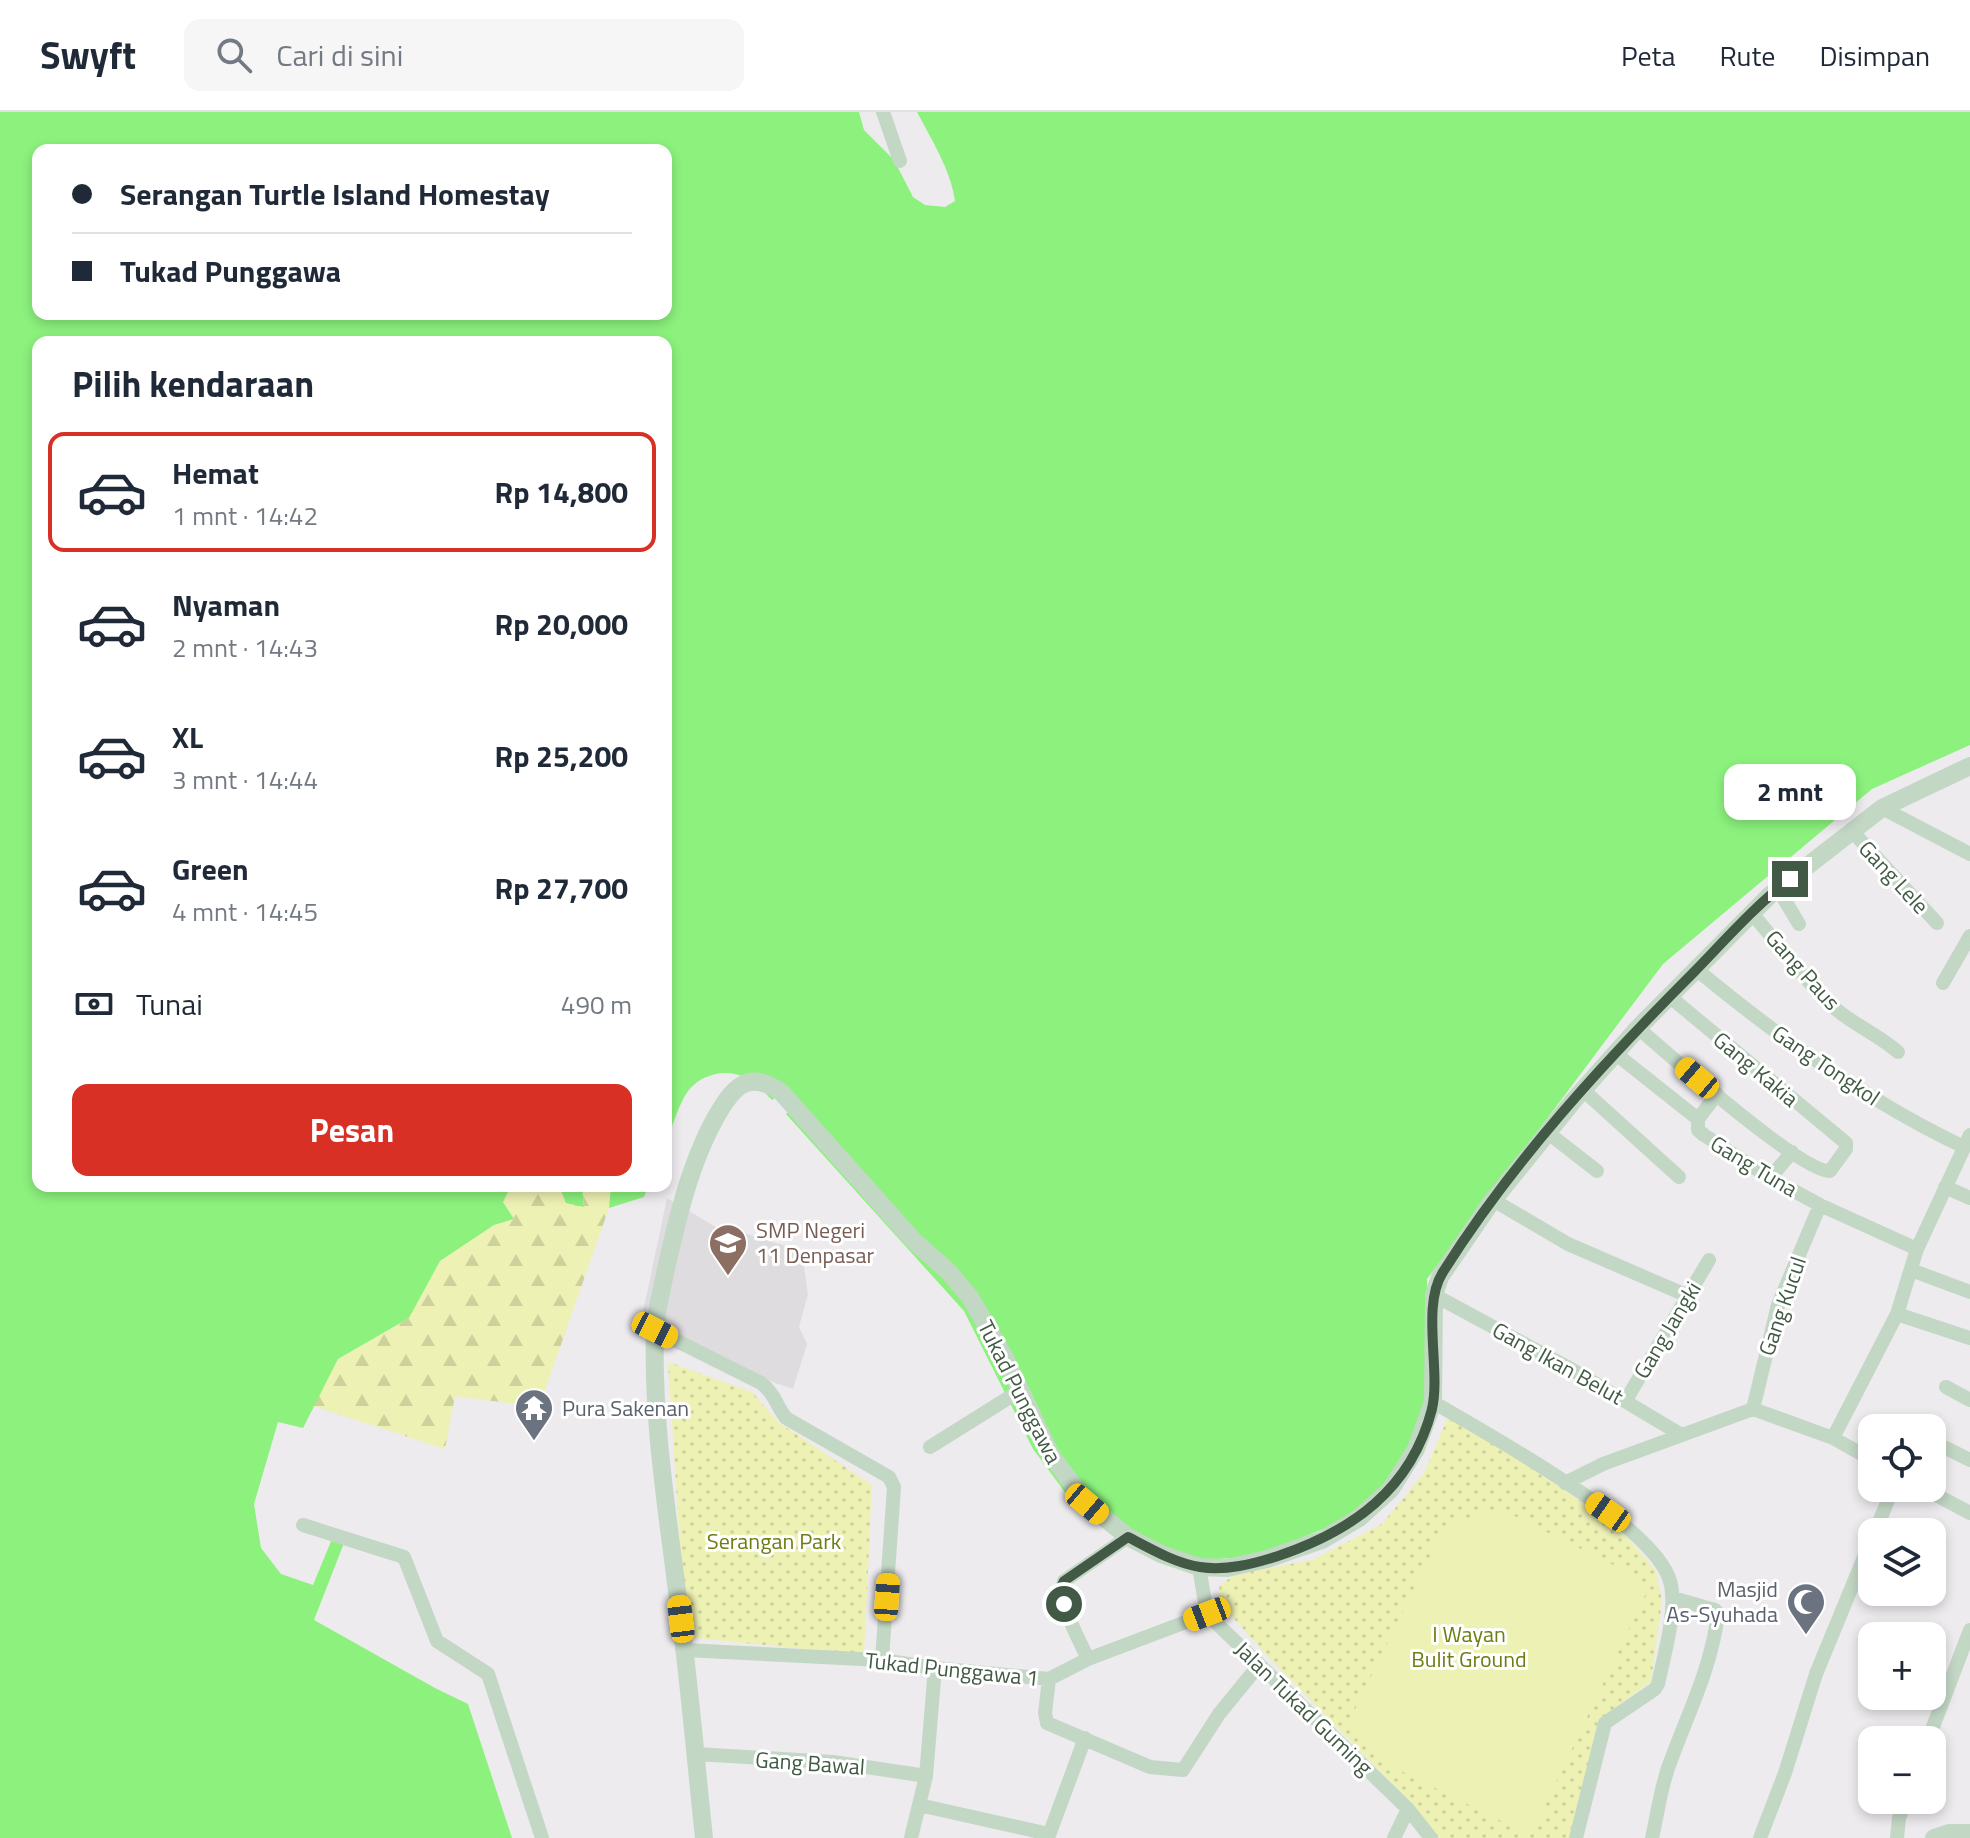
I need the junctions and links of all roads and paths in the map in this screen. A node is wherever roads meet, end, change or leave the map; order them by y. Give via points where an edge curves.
1 (883, 112) edge
2 (900, 161) dead end
3 (1970, 766) edge
4 (1882, 808) junction
5 (1852, 831) junction
6 (1970, 854) edge
7 (1777, 887) dead end
8 (1751, 912) junction
9 (1937, 923) dead end
10 (1799, 924) dead end
11 (1970, 936) edge
12 (1696, 969) junction
13 (1943, 983) dead end
14 (1669, 996) junction
15 (1638, 1028) junction
16 (1898, 1052) dead end
17 (1616, 1054) junction
18 (1583, 1090) junction
19 (1717, 1094) junction
20 (1698, 1119) junction
21 (1547, 1132) junction
22 (1967, 1141) edge
23 (1792, 1152) junction
24 (1597, 1171) dead end
25 (1679, 1177) dead end
26 (1770, 1178) junction
27 (1945, 1187) junction
28 (1970, 1198) edge
29 (1493, 1200) junction
30 (1820, 1205) junction
31 (1917, 1249) junction
32 (1709, 1260) dead end
33 (1911, 1270) junction
34 (1970, 1292) edge
35 (1434, 1295) junction
36 (1688, 1296) junction
37 (1897, 1314) junction
38 (655, 1330) junction
39 (1970, 1338) edge
40 (1946, 1387) dead end
41 (1021, 1390) junction
42 (1626, 1400) junction
43 (1970, 1400) edge
44 (1433, 1402) junction
45 (1753, 1409) junction
46 (1680, 1434) junction
47 (1833, 1438) junction
48 (930, 1447) dead end
49 (1946, 1448) dead end
50 (1858, 1452) edge
51 (1970, 1460) edge
52 (1565, 1483) junction
53 (1946, 1500) edge
54 (1970, 1513) edge
55 (303, 1525) dead end
56 (1128, 1537) junction
57 (1199, 1567) junction
58 (1858, 1572) edge
59 (1673, 1598) junction
60 (1207, 1614) junction
61 (1970, 1630) edge
62 (685, 1650) junction
63 (1088, 1659) junction
64 (882, 1660) junction
65 (1259, 1665) junction
66 (935, 1668) junction
67 (1049, 1679) junction
68 (1933, 1726) edge
69 (1085, 1738) junction
70 (695, 1754) junction
71 (926, 1776) junction
72 (919, 1805) junction
73 (1408, 1809) junction
74 (1901, 1814) edge
75 (1970, 1833) edge
76 (1048, 1836) edge
77 (542, 1838) edge
78 (704, 1838) edge
79 (911, 1838) edge
80 (1394, 1838) edge
81 (1431, 1838) edge
82 (1576, 1838) edge
83 (1652, 1838) edge
84 (1760, 1838) edge
85 (1897, 1838) edge
86 (1934, 1838) edge

1 - 2 street
3 - 4 street, Tukad Punggawa
4 - 5 street, Tukad Punggawa
4 - 6 street
5 - 8 street, Tukad Punggawa
5 - 9 street, Gang Lele
7 - 10 street
8 - 12 street, Tukad Punggawa
8 - 16 street, Gang Paus via 1822,996
11 - 13 street
12 - 14 street, Tukad Punggawa
12 - 22 street, Gang Tongkol via 1827,1069 1912,1122
14 - 15 street, Tukad Punggawa
14 - 23 street, Gang Kakia via 1844,1141 1846,1149 1828,1172
15 - 17 street, Tukad Punggawa
15 - 19 street
17 - 18 street, Tukad Punggawa
17 - 20 street, Gang Tuna
18 - 21 street, Tukad Punggawa
18 - 25 street
19 - 20 street
19 - 23 street
20 - 26 street, Gang Tuna via 1704,1135
21 - 24 street
21 - 29 street, Tukad Punggawa
22 - 27 street
23 - 26 street
26 - 30 street, Gang Tuna
27 - 28 street
27 - 31 street
29 - 35 street, Tukad Punggawa via 1443,1271
29 - 36 street via 1579,1250
30 - 31 street, Gang Tuna
30 - 45 street, Gang Kucul via 1778,1305
31 - 33 street
32 - 36 street, Gang Jangki
33 - 34 street
33 - 37 street
35 - 42 street, Gang Ikan Belut
35 - 44 street, Tukad Punggawa
36 - 42 street, Gang Jangki
37 - 39 street
37 - 47 street
38 - 41 street, Tukad Punggawa via 677,1223 712,1124 738,1086 759,1082 781,1092 915,1242 948,1271 970,1297
38 - 62 street, Tukad Punggawa via 665,1494
38 - 64 street via 761,1383 774,1394 786,1418 889,1477 894,1487
40 - 43 street
41 - 48 street
41 - 56 street, Tukad Punggawa via 1067,1480
42 - 46 street, Gang Ikan Belut
44 - 52 street
44 - 57 street, Tukad Punggawa via 1416,1449 1391,1489 1359,1518 1322,1540 1267,1559 1227,1568
45 - 46 street
45 - 47 street
46 - 52 street
47 - 50 street
49 - 51 street
52 - 59 street via 1649,1549 1669,1576
53 - 54 street
55 - 77 street via 404,1557 437,1641 488,1674
56 - 57 street, Tukad Punggawa
56 - 63 street via 1061,1587
57 - 60 street
58 - 84 street via 1816,1674
59 - 82 street via 1658,1684 1605,1723
59 - 83 street via 1718,1613 1704,1679 1669,1763
60 - 63 street, Tukad Punggawa 1
60 - 65 street, Jalan Tukad Guming
61 - 68 street
62 - 64 street, Tukad Punggawa 1
62 - 70 street, Tukad Punggawa
63 - 67 street, Tukad Punggawa 1
64 - 66 street, Tukad Punggawa 1
65 - 69 street via 1183,1770 1150,1767
65 - 73 street, Jalan Tukad Guming
66 - 67 street, Tukad Punggawa 1
66 - 71 street
67 - 69 street via 1045,1719
69 - 76 street
70 - 71 street, Gang Bawal via 833,1762
70 - 78 street, Tukad Punggawa
71 - 72 street
72 - 76 street
72 - 79 street
73 - 80 street
73 - 81 street, Jalan Tukad Guming
74 - 85 street
75 - 86 street

